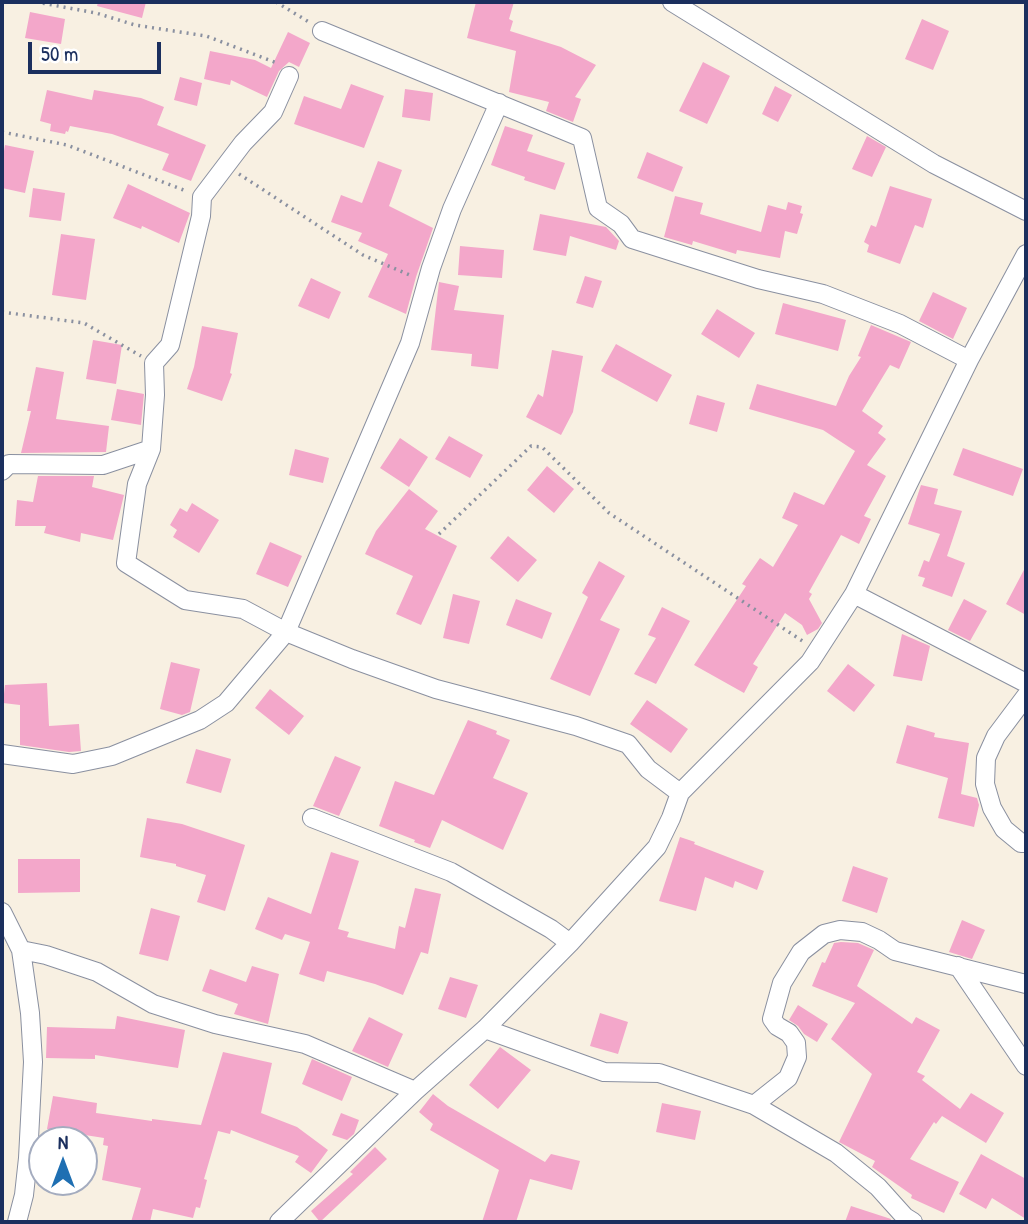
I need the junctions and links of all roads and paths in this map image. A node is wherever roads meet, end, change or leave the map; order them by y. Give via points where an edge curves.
1 (36, 2) edge
2 (276, 2) edge
3 (672, 2) edge
4 (322, 31) joint
5 (289, 76) joint
6 (499, 103) junction
7 (2, 132) edge
8 (225, 165) junction
9 (202, 197) junction
10 (1026, 211) edge
11 (1026, 254) edge
12 (427, 283) junction
13 (2, 312) edge
14 (969, 360) junction
15 (154, 363) junction
16 (150, 449) junction
17 (2, 471) edge
18 (439, 534) dead end
19 (854, 594) junction
20 (286, 632) junction
21 (818, 651) junction
22 (1026, 683) edge
23 (1026, 696) edge
24 (2, 754) edge
25 (680, 793) junction
26 (312, 818) dead end
27 (1026, 843) edge
28 (2, 912) edge
29 (570, 943) junction
30 (21, 950) junction
31 (958, 966) junction
32 (1026, 984) edge
33 (485, 1029) junction
34 (1026, 1066) edge
35 (415, 1091) junction
36 (754, 1105) junction
37 (17, 1222) edge
38 (282, 1222) edge
39 (914, 1222) edge

1 - 5 path via 206,36 286,67
2 - 4 path
3 - 10 street via 934,164
4 - 6 street
5 - 8 street via 273,112
6 - 12 street via 452,209
6 - 14 street via 582,138 598,208 621,224 632,239 758,279 823,294 900,324
7 - 9 path via 67,145
8 - 9 street
8 - 12 path via 363,255
9 - 15 street via 170,345
11 - 14 street
12 - 20 street via 410,343
13 - 15 path via 84,323
14 - 19 street
15 - 16 street
16 - 17 street via 103,465 9,464
16 - 20 street via 137,485 126,563 185,600 243,609
18 - 21 path via 531,446 542,447 609,513
19 - 21 street
19 - 22 street
20 - 24 street via 226,703 200,720 112,756 73,764
20 - 25 street via 436,689 628,744 648,769
21 - 25 street
23 - 27 street via 996,736 986,758 985,784 1004,829
25 - 29 street via 656,848
26 - 29 street via 451,872
28 - 30 street
29 - 33 street
30 - 35 street via 97,972 153,1004 215,1024 305,1044
30 - 37 street via 33,1062 28,1158
31 - 32 street
31 - 34 street
31 - 36 street via 895,951 862,932 824,934 801,952 782,982 772,1019 796,1043 797,1057 788,1078
33 - 35 street
33 - 36 street via 604,1072 659,1073
35 - 38 street
36 - 39 street via 836,1153

